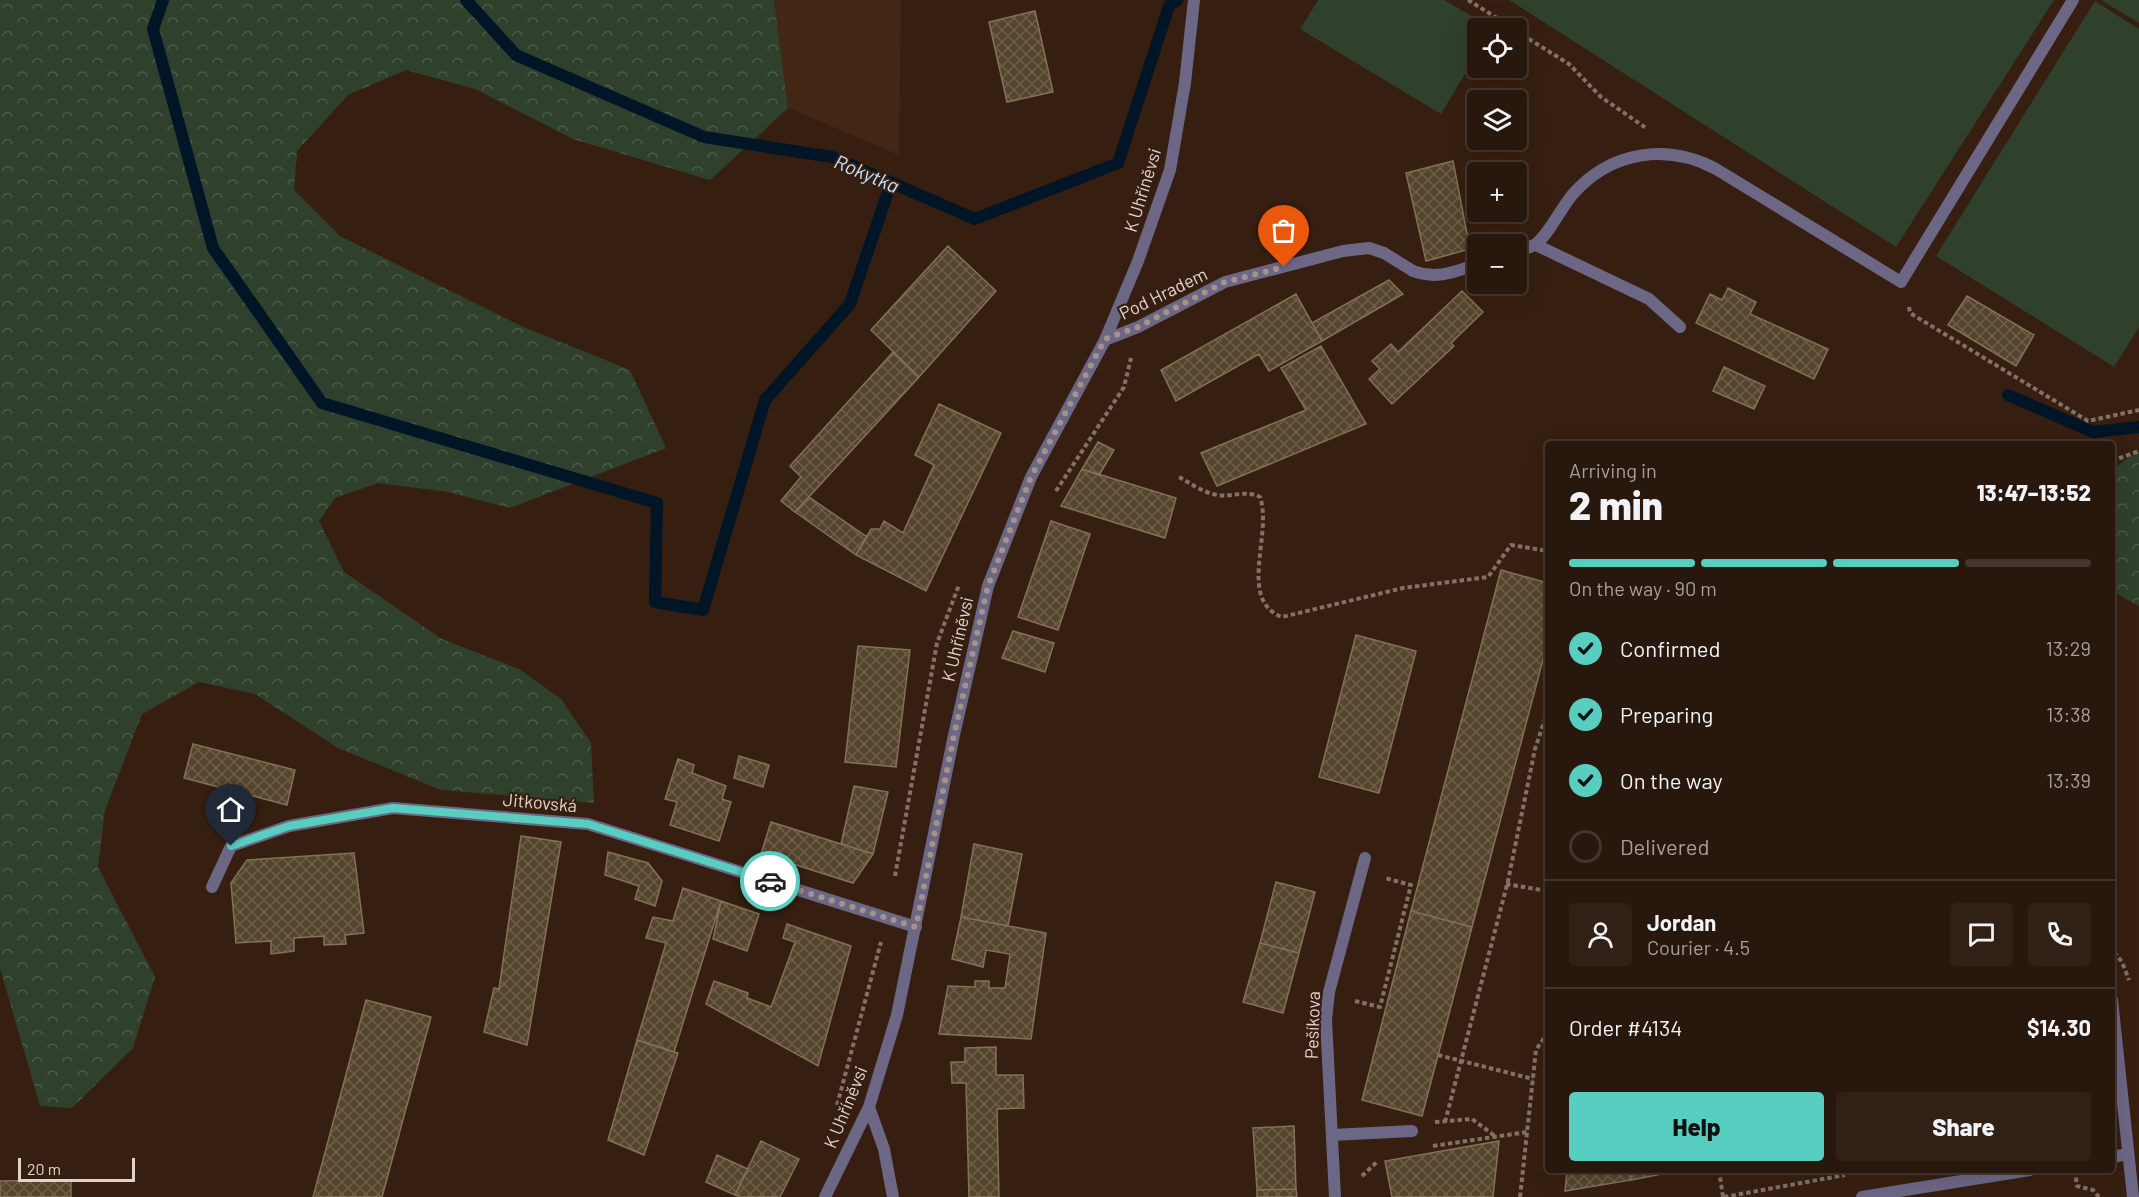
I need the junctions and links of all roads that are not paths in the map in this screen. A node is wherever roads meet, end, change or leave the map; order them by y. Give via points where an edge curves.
1 (1194, 0) edge
2 (2073, 0) edge
3 (1536, 245) junction
4 (1527, 248) edge
5 (1467, 268) edge
6 (1680, 327) dead end
7 (1105, 339) junction
8 (1365, 858) dead end
9 (212, 887) dead end
10 (916, 927) junction
11 (2115, 1029) edge
12 (869, 1107) junction
13 (1412, 1131) road end
14 (1332, 1135) junction
15 (2128, 1154) junction
16 (2115, 1156) edge
17 (2011, 1173) edge
18 (825, 1197) edge
19 (893, 1197) edge
20 (1335, 1197) edge
21 (1862, 1197) edge
22 (2133, 1197) edge

1 - 7 street, K Uhříněvsi via 1170,170
2 - 3 street via 1901,282 1716,169 1665,153 1629,157 1608,166 1574,193
3 - 4 street
3 - 6 street via 1648,299
5 - 7 street, Pod Hradem via 1428,276 1369,248 1343,251 1225,282 1138,327
7 - 10 street, K Uhříněvsi via 1031,477 988,586
8 - 14 street, Pešíkova via 1329,992 1326,1020
9 - 10 street, Jitkovská via 231,846 289,826 393,808 588,824
10 - 12 street, K Uhříněvsi via 897,1015
11 - 15 street
12 - 18 street, K Uhříněvsi
12 - 19 street via 884,1149
13 - 14 street
14 - 20 street, Pešíkova
15 - 16 street
15 - 22 street
17 - 21 street

